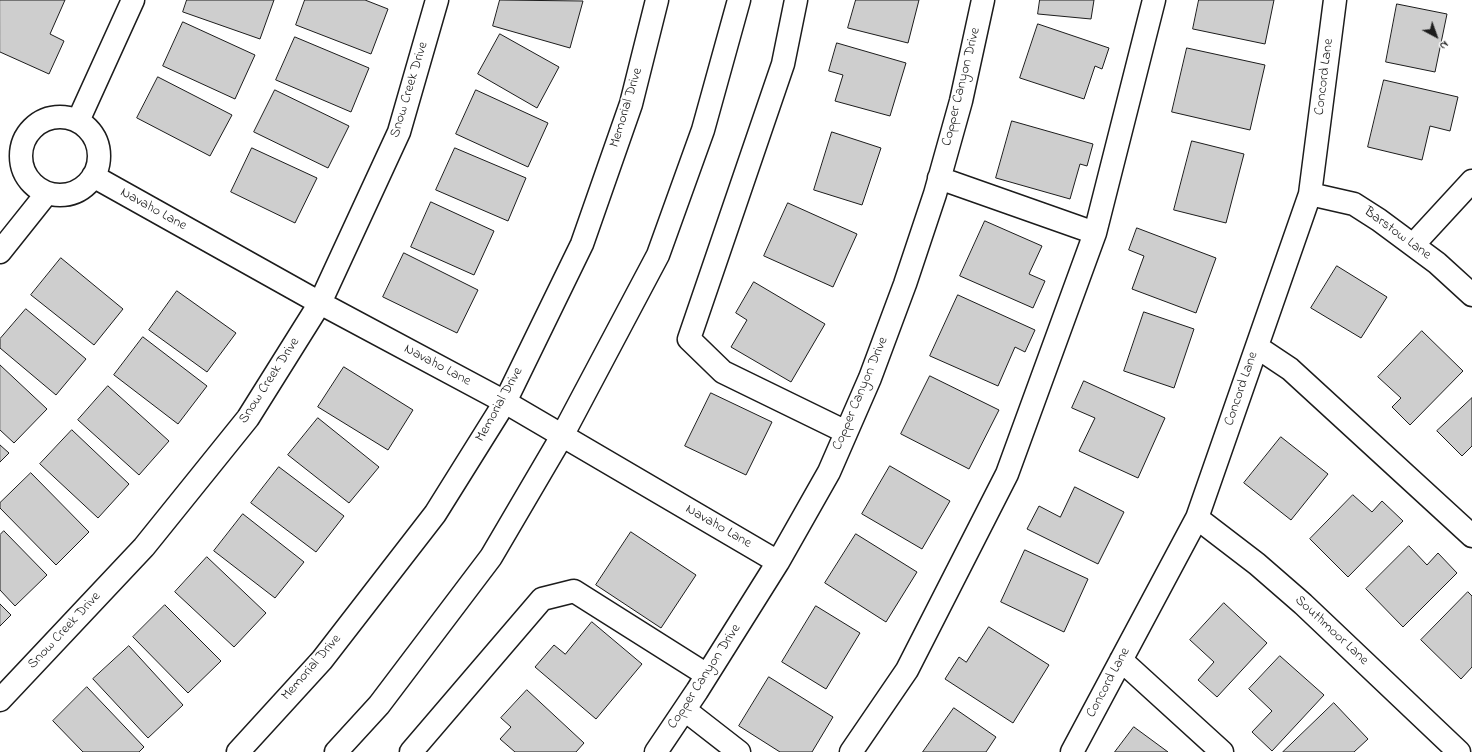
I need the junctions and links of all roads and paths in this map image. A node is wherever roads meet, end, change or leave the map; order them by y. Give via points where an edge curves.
1 (133, 0) edge
2 (437, 0) edge
3 (657, 0) edge
4 (739, 0) edge
5 (796, 0) edge
6 (983, 0) edge
7 (1154, 0) edge
8 (1335, 0) edge
9 (78, 121) junction
10 (93, 176) junction
11 (939, 178) junction
12 (1472, 181) edge
13 (47, 193) junction
14 (1310, 194) junction
15 (1095, 233) junction
16 (1413, 245) junction
17 (0, 252) edge
18 (1472, 295) edge
19 (320, 303) junction
20 (1256, 347) junction
21 (505, 402) junction
22 (846, 432) junction
23 (562, 436) junction
24 (1197, 518) junction
25 (1472, 536) edge
26 (778, 562) junction
27 (1121, 660) junction
28 (707, 675) junction
29 (0, 700) edge
30 (684, 710) junction
31 (238, 752) edge
32 (336, 752) edge
33 (411, 752) edge
34 (656, 752) edge
35 (739, 752) edge
36 (851, 752) edge
37 (1072, 752) edge
38 (1222, 752) edge
39 (1459, 752) edge

1 - 9 street
2 - 19 street, Snow Creek Drive via 399,132
3 - 21 street, Memorial Drive via 631,104 582,244
4 - 23 street via 703,130 658,255
5 - 22 street via 783,64 689,339 723,372
6 - 11 street, Copper Canyon Drive via 961,101
7 - 15 street
8 - 14 street, Concord Lane
9 - 10 street via 88,128 96,139 99,152
9 - 13 street via 69,117 49,118 33,128 22,145 22,164 25,173 31,182
10 - 13 street via 73,193
10 - 19 street, Navaho Lane
11 - 15 street
11 - 22 street, Copper Canyon Drive via 902,291 870,378
12 - 16 street
13 - 17 street
14 - 16 street, Barstow Lane via 1354,204
14 - 20 street, Concord Lane
15 - 36 street via 1007,474 907,670
16 - 18 street, Barstow Lane
19 - 21 street, Navaho Lane
19 - 29 street, Snow Creek Drive via 248,418 233,437 144,547
20 - 24 street, Concord Lane
20 - 25 street via 1290,369
21 - 23 street, Navaho Lane
21 - 31 street, Memorial Drive via 435,514 322,660
22 - 26 street, Copper Canyon Drive via 829,472
23 - 26 street, Navaho Lane
23 - 32 street via 491,557 379,705
24 - 27 street, Concord Lane
24 - 39 street, Southmoor Lane via 1257,564 1303,604
26 - 28 street, Copper Canyon Drive
27 - 37 street, Concord Lane
27 - 38 street
28 - 30 street, Copper Canyon Drive
28 - 33 street via 574,591 561,594 542,599
30 - 34 street, Copper Canyon Drive
30 - 35 street

